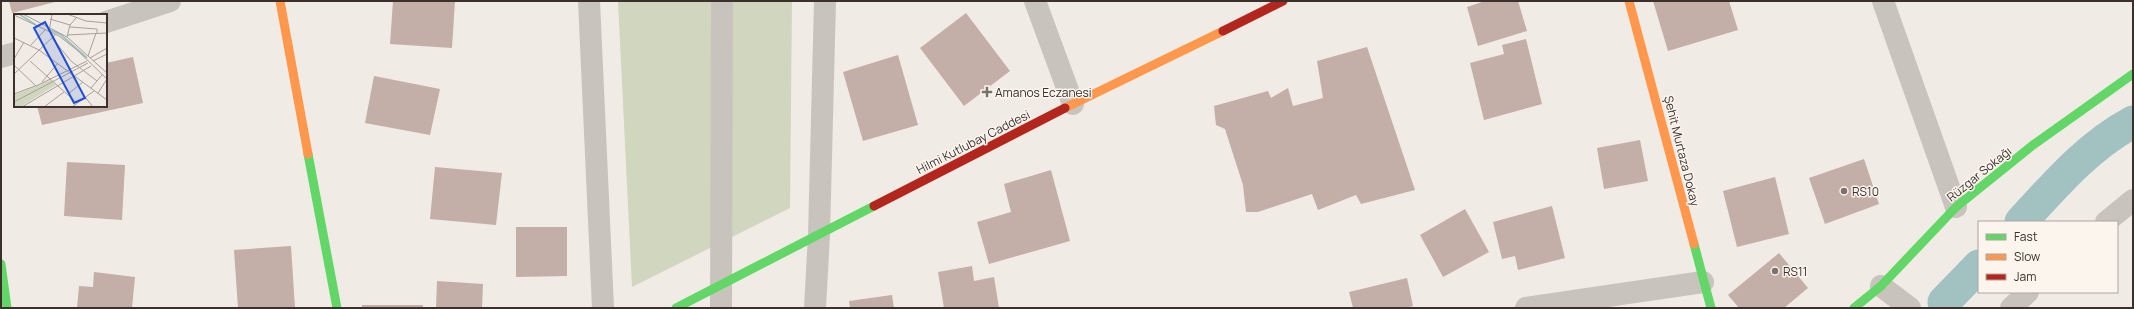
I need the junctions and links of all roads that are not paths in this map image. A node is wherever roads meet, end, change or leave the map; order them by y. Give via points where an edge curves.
1 (170, 1) edge
2 (280, 1) edge
3 (589, 1) edge
4 (722, 1) edge
5 (825, 1) edge
6 (1035, 1) edge
7 (1283, 1) edge
8 (1629, 1) edge
9 (1884, 1) edge
10 (107, 22) edge
11 (14, 53) edge
12 (1, 57) edge
13 (2133, 74) edge
14 (1073, 104) junction
15 (2133, 200) edge
16 (1956, 207) junction
17 (2107, 221) edge
18 (819, 235) junction
19 (1, 264) edge
20 (1704, 282) junction
21 (721, 286) junction
22 (1881, 286) junction
23 (2027, 293) edge
24 (8, 308) edge
25 (337, 308) edge
26 (603, 308) edge
27 (676, 308) edge
28 (721, 308) edge
29 (815, 308) edge
30 (1526, 308) edge
31 (1711, 308) edge
32 (1854, 308) edge
33 (1910, 308) edge
34 (2011, 308) edge

1 - 10 street
2 - 25 street
3 - 26 street
4 - 21 street
5 - 18 street
6 - 14 street
7 - 14 street, Hilmi Kutlubay Caddesi
8 - 20 street, Şehit Murtaza Dokay
9 - 16 street
11 - 12 street
13 - 16 street, Rüzgar Sokağı via 2033,145
14 - 18 street, Hilmi Kutlubay Caddesi
15 - 17 street
16 - 22 street, Rüzgar Sokağı
18 - 21 street, Hilmi Kutlubay Caddesi
18 - 29 street
19 - 24 street
20 - 30 street
20 - 31 street, Şehit Murtaza Dokay
21 - 27 street, Hilmi Kutlubay Caddesi
21 - 28 street
22 - 32 street, Rüzgar Sokağı
22 - 33 street
23 - 34 street

